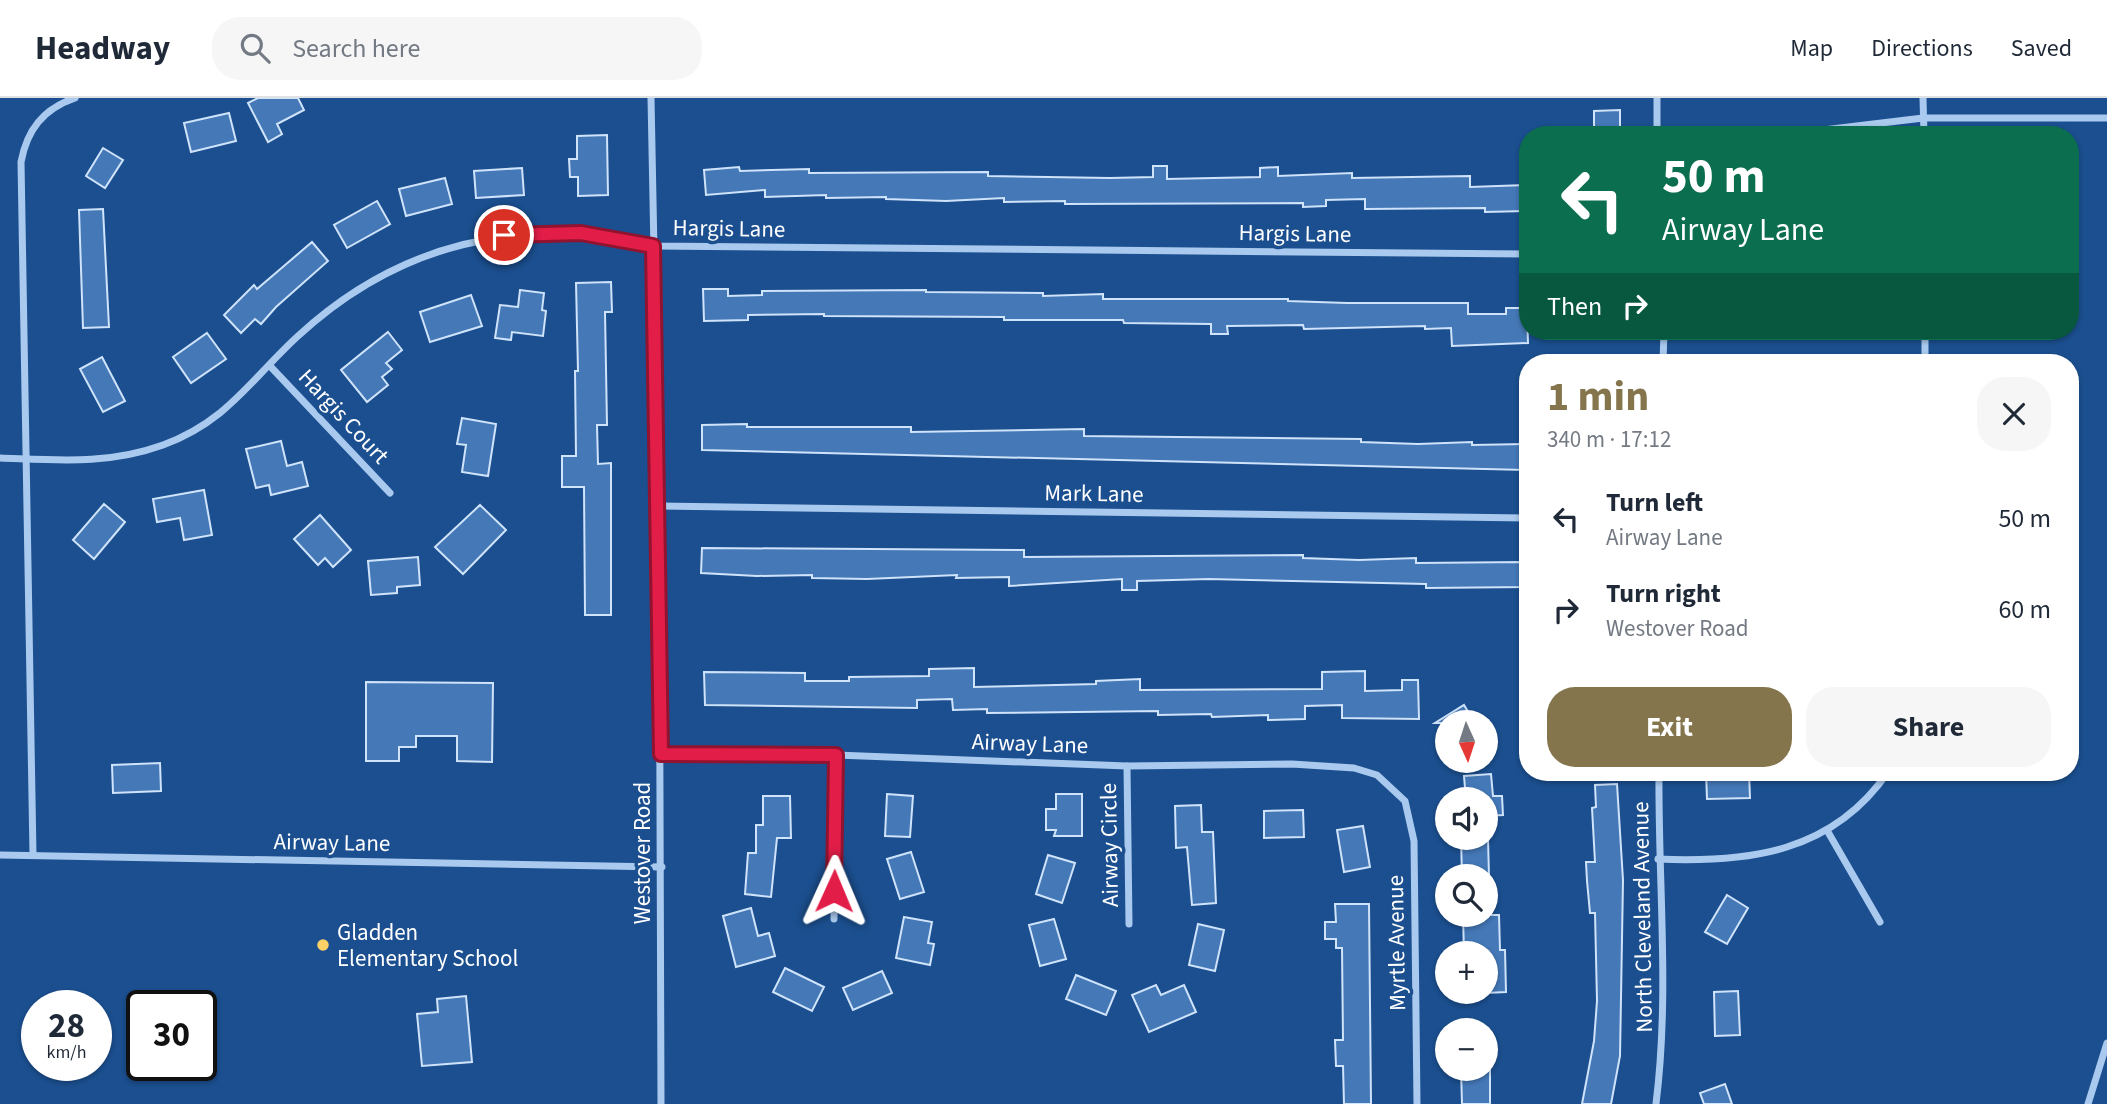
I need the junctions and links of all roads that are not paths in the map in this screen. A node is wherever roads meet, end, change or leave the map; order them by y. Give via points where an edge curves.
1 (75, 98) edge
2 (651, 98) edge
3 (1657, 98) edge
4 (1923, 98) edge
5 (1923, 118) junction
6 (2107, 118) edge
7 (1657, 126) edge
8 (1857, 126) edge
9 (1923, 126) edge
10 (653, 246) junction
11 (1519, 254) edge
12 (270, 366) junction
13 (0, 458) edge
14 (28, 459) junction
15 (390, 493) dead end
16 (659, 506) junction
17 (1519, 518) edge
18 (661, 754) junction
19 (836, 755) junction
20 (1127, 765) junction
21 (1659, 781) edge
22 (1880, 781) edge
23 (1394, 788) joint
24 (1828, 832) junction
25 (0, 855) edge
26 (33, 855) junction
27 (1658, 859) junction
28 (663, 867) junction
29 (834, 919) dead end
30 (1880, 922) dead end
31 (1129, 924) dead end
32 (2107, 1043) edge
33 (661, 1104) edge
34 (1417, 1104) edge
35 (1656, 1104) edge
36 (2088, 1104) edge

1 - 14 street via 45,113 25,144 21,162
2 - 10 street, Westover Road
3 - 7 street
4 - 5 street
5 - 6 street
5 - 8 street
5 - 9 street
10 - 11 street, Hargis Lane
10 - 12 street, Hargis Lane via 542,232 504,235 430,253 355,290 296,338
10 - 16 street, Westover Road
12 - 14 street, Hargis Lane via 226,409 164,444 95,461
12 - 15 street, Hargis Court
13 - 14 street, Hargis Lane
14 - 26 street
16 - 17 street, Mark Lane
16 - 18 street, Westover Road
18 - 19 street, Airway Lane
18 - 28 street, Westover Road
19 - 20 street, Airway Lane
19 - 29 street
20 - 23 street, Airway Lane via 1354,768 1377,775
20 - 31 street, Airway Circle
21 - 27 street, North Cleveland Avenue
22 - 24 street
23 - 34 street, Myrtle Avenue via 1405,801 1414,841
24 - 27 street via 1739,858
24 - 30 street
25 - 26 street, Airway Lane
26 - 28 street, Airway Lane
27 - 35 street, North Cleveland Avenue via 1665,981
28 - 33 street, Westover Road
32 - 36 street

